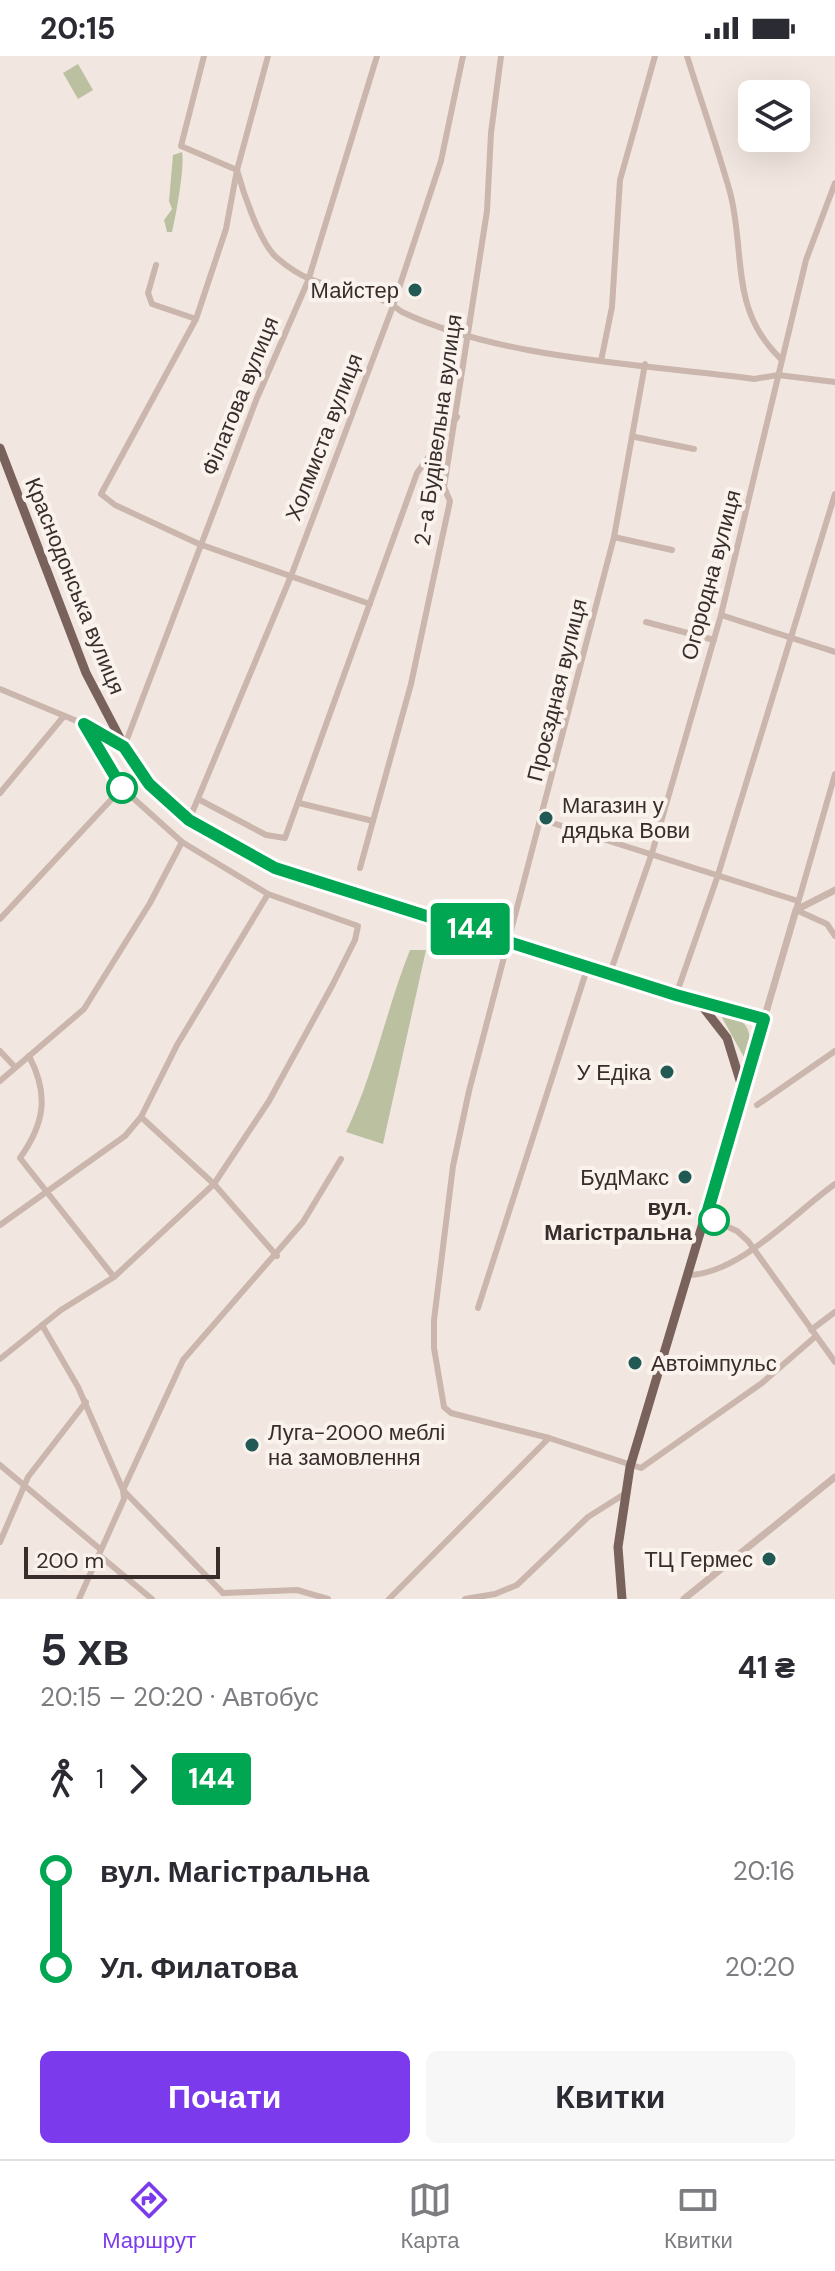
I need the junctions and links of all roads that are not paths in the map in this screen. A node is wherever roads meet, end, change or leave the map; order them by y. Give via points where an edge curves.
1 (204, 56) edge
2 (268, 56) edge
3 (377, 56) edge
4 (463, 56) edge
5 (501, 56) edge
6 (655, 56) edge
7 (687, 56) edge
8 (237, 170) junction
9 (835, 183) edge
10 (156, 265) dead end
11 (308, 281) junction
12 (393, 306) junction
13 (196, 319) junction
14 (469, 336) junction
15 (781, 359) junction
16 (601, 361) junction
17 (645, 364) junction
18 (778, 375) junction
19 (835, 382) edge
20 (458, 415) junction
21 (635, 437) junction
22 (0, 448) edge
23 (694, 449) dead end
24 (835, 494) edge
25 (614, 537) junction
26 (199, 544) junction
27 (672, 550) dead end
28 (291, 576) junction
29 (370, 604) junction
30 (721, 615) junction
31 (646, 622) dead end
32 (792, 638) junction
33 (714, 640) junction
34 (835, 652) edge
35 (0, 689) edge
36 (64, 716) junction
37 (84, 724) junction
38 (124, 747) junction
39 (835, 774) edge
40 (122, 788) junction
41 (0, 793) edge
42 (198, 799) junction
43 (299, 803) junction
44 (189, 820) junction
45 (543, 820) junction
46 (373, 821) junction
47 (182, 842) junction
48 (652, 853) junction
49 (360, 868) dead end
50 (717, 878) junction
51 (835, 890) edge
52 (268, 894) junction
53 (797, 906) junction
54 (0, 919) edge
55 (835, 936) edge
56 (509, 942) junction
57 (588, 966) junction
58 (610, 973) junction
59 (676, 995) junction
60 (698, 1001) junction
61 (764, 1019) junction
62 (0, 1051) edge
63 (835, 1051) edge
64 (29, 1056) junction
65 (14, 1066) junction
66 (0, 1081) edge
67 (743, 1090) junction
68 (757, 1105) dead end
69 (141, 1117) junction
70 (341, 1159) dead end
71 (214, 1184) junction
72 (835, 1184) edge
73 (47, 1194) junction
74 (706, 1217) junction
75 (0, 1225) edge
76 (751, 1250) junction
77 (277, 1256) junction
78 (688, 1275) junction
79 (114, 1277) junction
80 (478, 1308) dead end
81 (835, 1312) edge
82 (42, 1325) junction
83 (813, 1333) junction
84 (0, 1359) edge
85 (835, 1362) edge
86 (86, 1402) junction
87 (549, 1438) junction
88 (0, 1465) edge
89 (630, 1467) junction
90 (835, 1477) edge
91 (25, 1486) junction
92 (123, 1490) junction
93 (626, 1493) junction
94 (0, 1542) edge
95 (99, 1552) junction
96 (278, 1589) junction
97 (221, 1596) edge
98 (79, 1599) edge
99 (152, 1599) edge
100 (283, 1599) edge
101 (328, 1599) edge
102 (389, 1599) edge
103 (465, 1599) edge
104 (622, 1599) edge
105 (684, 1599) edge

1 - 8 street via 181,146
2 - 8 street
3 - 11 street, Філатова вулиця
4 - 12 street, Холмиста вулиця via 441,161
5 - 14 street, 2-а Будівельна вулиця
6 - 16 street via 620,180 612,307
7 - 15 street via 731,195 746,308
8 - 11 street via 261,238 274,256
8 - 13 street via 226,229
9 - 15 street, Огородна вулиця via 806,260
10 - 13 street via 148,293 152,304
11 - 12 street
11 - 26 street, Філатова вулиця
12 - 14 street
12 - 28 street, Холмиста вулиця
13 - 26 street via 101,494
14 - 16 street
14 - 20 street, 2-а Будівельна вулиця
15 - 18 street, Огородна вулиця
16 - 17 street
17 - 18 street via 754,379
17 - 21 street, Проєздная вулиця
18 - 19 street
18 - 30 street, Огородна вулиця
20 - 29 street via 417,473
20 - 46 street, 2-а Будівельна вулиця via 444,487 450,501 411,684
21 - 23 street
21 - 25 street, Проєздная вулиця
22 - 38 main road, Краснодонська вулиця via 86,673
24 - 32 street
25 - 27 street
25 - 45 street, Проєздная вулиця
26 - 28 street
26 - 38 street, Філатова вулиця
28 - 29 street
28 - 42 street, Холмиста вулиця
29 - 43 street
30 - 32 street
30 - 33 street, Огородна вулиця
31 - 33 street
32 - 34 street
32 - 50 street
33 - 48 street, Огородна вулиця
35 - 36 street
36 - 37 street
36 - 41 street
37 - 38 street
37 - 40 street
38 - 44 main road, Краснодонська вулиця via 149,784
39 - 53 street
40 - 47 street
40 - 54 street
42 - 43 street via 266,835 285,838
42 - 44 street, Холмиста вулиця
43 - 46 street
44 - 56 main road, Краснодонська вулиця via 275,868
45 - 48 street
45 - 56 street, Проєздная вулиця
46 - 49 street, 2-а Будівельна вулиця
47 - 52 street
47 - 64 street via 84,1009
48 - 50 street
48 - 58 street, Огородна вулиця
50 - 53 street
50 - 59 street
51 - 53 street
52 - 69 street via 177,1045
52 - 71 street via 358,926 333,984 269,1101
53 - 55 street via 827,924
53 - 61 street
56 - 57 main road, Краснодонська вулиця
56 - 87 street, Проєздная вулиця via 453,1166 434,1348 443,1399 451,1413
57 - 58 main road, Краснодонська вулиця
57 - 80 street
58 - 59 main road, Краснодонська вулиця
59 - 60 main road, Краснодонська вулиця
60 - 61 main road, Краснодонська вулиця
60 - 67 main road via 727,1038
61 - 67 main road
62 - 65 street
63 - 68 street
64 - 65 street
64 - 73 street via 43,1090 30,1143 20,1158
65 - 66 street
67 - 74 main road
69 - 71 street
69 - 73 street via 125,1136
70 - 77 street
71 - 77 street
71 - 79 street
72 - 76 street
73 - 75 street
73 - 79 street
74 - 76 street via 737,1231
74 - 78 main road
76 - 78 street via 723,1267
76 - 83 street
77 - 92 street via 183,1360
78 - 89 main road
79 - 82 street
81 - 83 street
82 - 84 street
82 - 86 street
83 - 85 street
83 - 89 street via 726,1409 641,1468
86 - 91 street
86 - 92 street
87 - 89 street
87 - 102 street
88 - 91 street
89 - 93 main road
90 - 105 street
91 - 94 street
91 - 95 street
92 - 95 street via 124,1499
92 - 97 street
93 - 103 street via 588,1517 517,1585
93 - 104 main road via 618,1547
95 - 98 street
95 - 99 street
96 - 97 street
96 - 100 street
96 - 101 street

